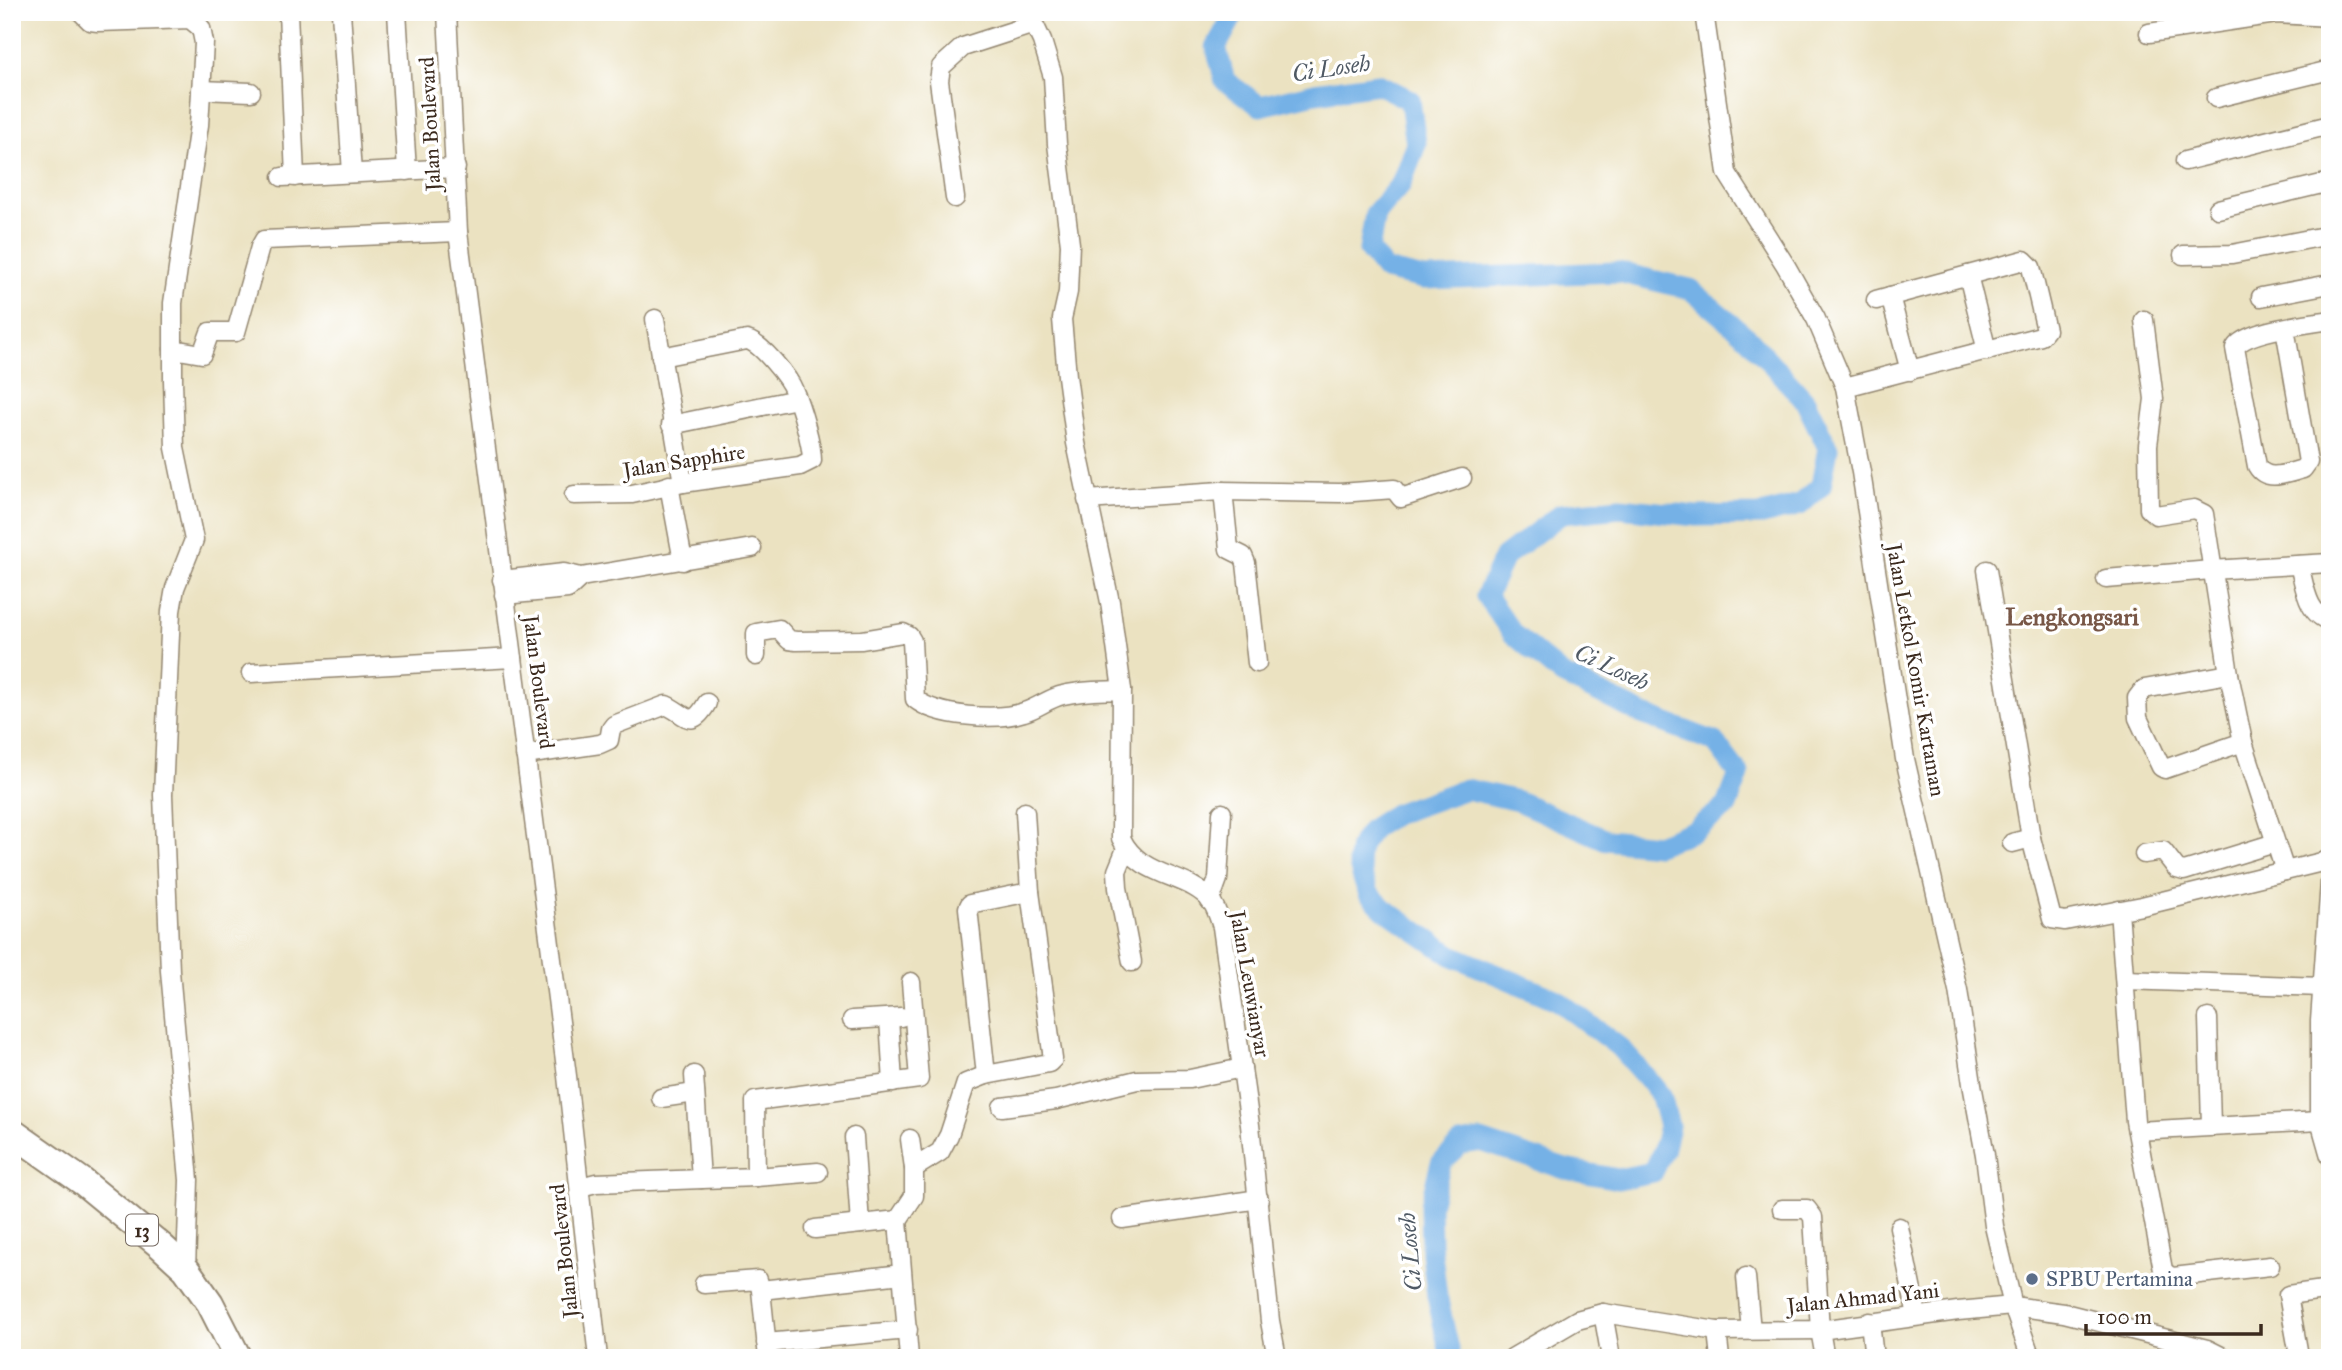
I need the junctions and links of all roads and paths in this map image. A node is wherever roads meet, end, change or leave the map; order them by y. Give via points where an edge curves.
1 (81, 12) edge
2 (288, 12) edge
3 (341, 12) edge
4 (397, 12) edge
5 (447, 12) edge
6 (1704, 12) edge
7 (2330, 17) edge
8 (1028, 18) edge
9 (2208, 18) edge
10 (2149, 33) dead end
11 (2330, 69) edge
12 (201, 90) junction
13 (251, 92) dead end
14 (2216, 98) dead end
15 (2330, 125) edge
16 (2185, 161) dead end
17 (456, 168) junction
18 (407, 171) junction
19 (352, 173) junction
20 (2330, 182) edge
21 (955, 198) dead end
22 (2218, 209) dead end
23 (458, 232) junction
24 (2330, 235) edge
25 (2183, 255) dead end
26 (1968, 275) junction
27 (2330, 284) edge
28 (2261, 297) dead end
29 (655, 318) dead end
30 (2144, 320) dead end
31 (2330, 320) edge
32 (2285, 328) junction
33 (173, 349) junction
34 (1987, 351) junction
35 (661, 357) junction
36 (1910, 371) junction
37 (1845, 387) junction
38 (797, 399) junction
39 (671, 425) junction
40 (1462, 478) dead end
41 (676, 484) junction
42 (1223, 491) junction
43 (574, 495) dead end
44 (1087, 500) junction
45 (752, 548) dead end
46 (682, 561) junction
47 (2330, 563) edge
48 (2299, 565) junction
49 (1987, 570) dead end
50 (2211, 570) junction
51 (2106, 579) dead end
52 (503, 587) junction
53 (2330, 621) edge
54 (756, 656) dead end
55 (513, 658) junction
56 (1257, 663) dead end
57 (251, 673) dead end
58 (2229, 674) junction
59 (1122, 690) junction
60 (707, 703) dead end
61 (2243, 742) junction
62 (526, 755) junction
63 (1025, 811) dead end
64 (1222, 813) dead end
65 (2031, 838) junction
66 (2012, 843) dead end
67 (2275, 843) junction
68 (1126, 849) junction
69 (2144, 855) dead end
70 (2330, 860) edge
71 (2285, 871) junction
72 (2330, 882) edge
73 (1030, 892) junction
74 (1210, 901) junction
75 (2119, 910) junction
76 (1132, 962) dead end
77 (2125, 980) junction
78 (911, 982) dead end
79 (2323, 987) junction
80 (915, 1015) junction
81 (889, 1018) junction
82 (2208, 1018) dead end
83 (852, 1020) dead end
84 (2325, 1021) edge
85 (1242, 1068) junction
86 (986, 1075) junction
87 (893, 1083) junction
88 (661, 1098) dead end
89 (1002, 1107) dead end
90 (2320, 1121) junction
91 (2211, 1126) junction
92 (2137, 1131) junction
93 (12, 1132) edge
94 (854, 1138) dead end
95 (911, 1139) dead end
96 (2330, 1156) edge
97 (915, 1168) junction
98 (818, 1172) dead end
99 (756, 1177) junction
100 (701, 1179) junction
101 (580, 1187) junction
102 (1259, 1199) junction
103 (1782, 1209) dead end
104 (1122, 1219) dead end
105 (898, 1220) junction
106 (860, 1224) junction
107 (1899, 1227) dead end
108 (814, 1229) dead end
109 (2270, 1266) dead end
110 (186, 1269) junction
111 (902, 1274) junction
112 (1746, 1277) dead end
113 (704, 1284) dead end
114 (2330, 1289) edge
115 (761, 1290) junction
116 (2013, 1306) junction
117 (1603, 1313) junction
118 (1917, 1316) junction
119 (1870, 1322) junction
120 (908, 1330) junction
121 (1751, 1330) junction
122 (1819, 1330) junction
123 (1717, 1331) junction
124 (767, 1350) edge
125 (238, 1358) edge
126 (598, 1358) edge
127 (909, 1358) edge
128 (1277, 1358) edge
129 (1512, 1358) edge
130 (1611, 1358) edge
131 (1720, 1358) edge
132 (1825, 1358) edge
133 (1874, 1358) edge
134 (2031, 1358) edge
135 (2225, 1358) edge
136 (2297, 1358) edge

1 - 12 street via 98,22 190,19 197,23 204,43
2 - 19 street via 288,177
3 - 19 street
4 - 18 street
5 - 17 street, Jalan Boulevard
6 - 37 street, Jalan Letkol Komir Kartaman via 1727,173 1816,319
7 - 9 street
8 - 21 street via 963,47 941,67
8 - 44 street via 1046,51 1053,77 1070,244 1062,319
9 - 10 street
11 - 14 street
12 - 13 street
12 - 33 street via 173,303
15 - 16 street
17 - 18 street
17 - 23 street, Jalan Boulevard
18 - 19 street
20 - 22 street
23 - 33 street via 264,240 236,332 209,332 202,354
23 - 52 street, Jalan Boulevard
24 - 25 street via 2232,254
26 - 34 street
26 - 34 street via 2028,262 2046,329
26 - 36 street via 1883,298
27 - 28 street
29 - 35 street
30 - 50 street via 2154,399 2148,445 2150,509 2155,514 2203,512
31 - 32 street
32 - 32 street via 2308,462 2303,469 2268,476 2257,466 2235,350 2242,340
33 - 110 street via 174,448 194,540 171,611 163,795 170,971 189,1180
34 - 36 street
35 - 38 street via 753,341 794,389
35 - 39 street
36 - 37 street
37 - 116 street, Jalan Letkol Komir Kartaman via 1905,759 1958,990 1994,1226
38 - 39 street
38 - 41 street, Jalan Sapphire via 812,456 808,463
39 - 41 street
40 - 42 street via 1401,498 1394,489
41 - 43 street, Jalan Sapphire via 632,494
41 - 46 street
42 - 44 street
42 - 56 street via 1229,549 1246,563
44 - 59 street via 1110,602
45 - 46 street
46 - 52 street via 581,577 565,573
47 - 48 street
48 - 50 street
48 - 53 street via 2313,611
49 - 65 street
50 - 51 street
50 - 58 street
52 - 55 street, Jalan Boulevard
54 - 59 street via 756,633 775,629 796,641 903,633 912,641 915,698 957,715 1023,712 1059,695
55 - 57 street
55 - 62 street, Jalan Boulevard
58 - 61 street
58 - 61 street via 2144,689 2137,698 2137,715 2165,769
59 - 68 street via 1120,828
60 - 62 street via 695,718 679,715 666,705 614,724 609,740 600,744
61 - 67 street
62 - 101 street, Jalan Boulevard
63 - 73 street
64 - 74 street via 1218,879
65 - 66 street
65 - 75 street via 2053,920
67 - 69 street via 2184,871 2177,869 2164,851
67 - 71 street
68 - 74 street, Jalan Leuwianyar
68 - 76 street via 1117,871
70 - 71 street
71 - 75 street
72 - 79 street
73 - 86 street via 968,908
73 - 86 street via 1053,1059
74 - 85 street, Jalan Leuwianyar via 1222,927
75 - 77 street
77 - 79 street
77 - 92 street
78 - 80 street
79 - 84 street
80 - 81 street
80 - 87 street via 920,1077
81 - 83 street
81 - 87 street
82 - 91 street
84 - 90 street
85 - 89 street via 1190,1079 1138,1080
85 - 102 street, Jalan Leuwianyar
86 - 97 street via 965,1084 940,1152
87 - 99 street via 755,1101
88 - 100 street via 694,1084
90 - 91 street
90 - 96 street
91 - 92 street
92 - 109 street via 2166,1274 2177,1277
93 - 110 highway, 13 via 83,1182
94 - 106 street
95 - 97 street
97 - 105 street via 914,1196
98 - 99 street
99 - 100 street
100 - 101 street
101 - 126 street, Jalan Boulevard
102 - 104 street
102 - 128 street, Jalan Leuwianyar
103 - 122 street via 1807,1209 1813,1217
105 - 106 street
105 - 111 street
106 - 108 street
107 - 118 street
110 - 125 highway, 13 via 210,1303
111 - 115 street
111 - 120 street
112 - 121 street
113 - 115 street via 757,1279
114 - 136 street via 2288,1295
115 - 124 street
116 - 118 street, Jalan Ahmad Yani
116 - 134 street, Jalan Letkol Komir Kartaman
116 - 135 street, Jalan Ahmad Yani via 2056,1311 2114,1326 2162,1348 2207,1349
117 - 123 street, Jalan Ahmad Yani
117 - 129 street, Jalan Ahmad Yani via 1577,1320
117 - 130 street
118 - 119 street, Jalan Ahmad Yani
119 - 122 street, Jalan Ahmad Yani
119 - 133 street
120 - 124 street
120 - 127 street
121 - 122 street, Jalan Ahmad Yani
121 - 123 street, Jalan Ahmad Yani
122 - 132 street
123 - 131 street

